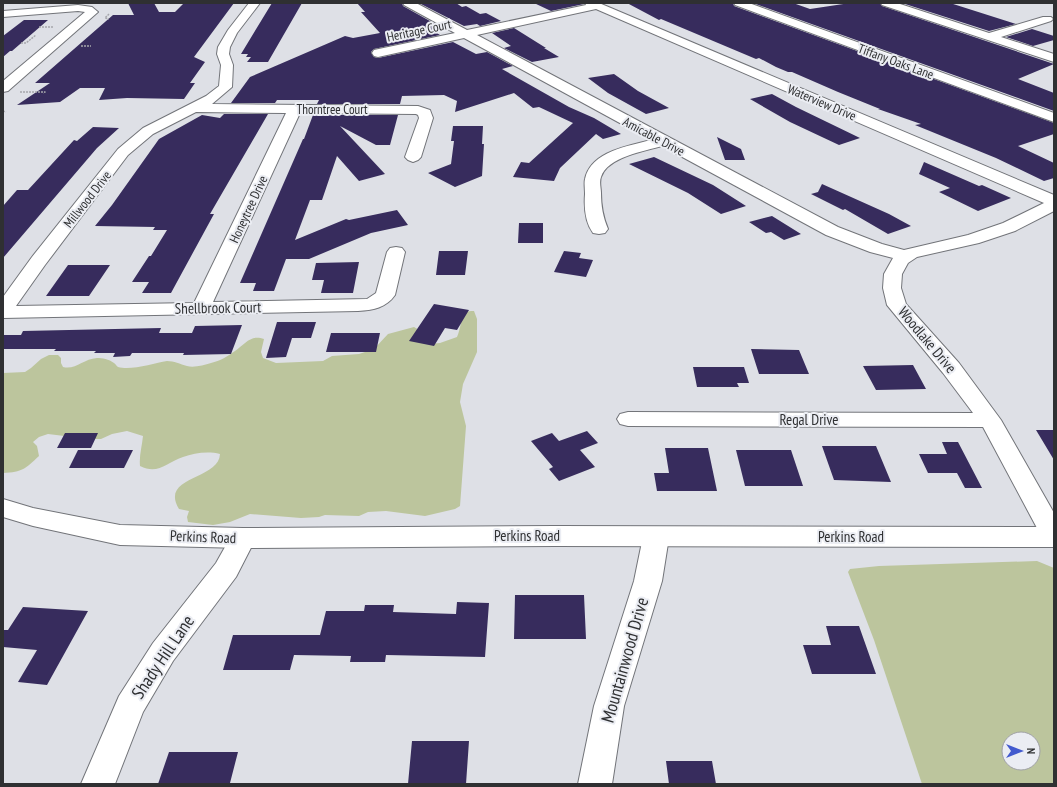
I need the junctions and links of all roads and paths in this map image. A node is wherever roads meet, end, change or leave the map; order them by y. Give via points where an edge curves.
1 (255, 3) edge
2 (408, 3) edge
3 (739, 3) edge
4 (886, 3) edge
5 (593, 4) edge
6 (3, 14) edge
7 (109, 14) dead end
8 (109, 19) dead end
9 (1047, 19) dead end
10 (466, 34) junction
11 (36, 35) dead end
12 (987, 37) junction
13 (22, 43) dead end
14 (81, 46) dead end
15 (91, 46) dead end
16 (378, 53) dead end
17 (1054, 58) edge
18 (3, 88) edge
19 (18, 93) dead end
20 (43, 93) dead end
21 (191, 108) junction
22 (295, 109) junction
23 (3, 111) edge
24 (6, 112) dead end
25 (1054, 118) edge
26 (662, 141) junction
27 (413, 158) dead end
28 (1054, 200) edge
29 (1054, 204) edge
30 (599, 229) dead end
31 (396, 252) dead end
32 (907, 256) junction
33 (201, 308) junction
34 (3, 312) edge
35 (628, 419) dead end
36 (990, 420) junction
37 (3, 508) edge
38 (1054, 536) edge
39 (656, 537) junction
40 (243, 538) junction
41 (98, 784) edge
42 (595, 784) edge

1 - 21 street, Millwood Drive via 232,32 224,47 223,54 227,66 225,87 211,99
2 - 10 street, Amicable Drive
3 - 25 street, Tiffany Oaks Lane
4 - 12 street
5 - 10 street, Heritage Court
5 - 28 street, Waterview Drive
6 - 18 street via 78,8 89,9 92,12
7 - 8 path via 105,18
9 - 12 street
10 - 16 street, Heritage Court
10 - 26 street, Amicable Drive
11 - 13 path
12 - 17 street
14 - 15 path
19 - 20 path via 45,92
21 - 22 street, Thorntree Court
21 - 34 street, Millwood Drive via 148,131 124,152 38,261
22 - 27 street, Thorntree Court via 420,110 425,113 426,118
22 - 33 street, Honeytree Drive
23 - 24 path
26 - 30 street via 607,159 598,169 593,178 592,205
26 - 32 street, Amicable Drive via 832,231 876,248
29 - 32 street via 1009,227
31 - 33 street, Shellbrook Court via 386,292 382,299 375,303 341,306
32 - 36 street, Woodlake Drive via 901,260 893,274 892,288 897,305 950,367
33 - 34 street, Shellbrook Court
35 - 36 street, Regal Drive
36 - 38 street, Woodlake Drive
37 - 40 street, Perkins Road via 32,517 120,535
38 - 39 street, Perkins Road
39 - 40 street, Perkins Road
39 - 42 street, Mountainwood Drive via 648,581 610,706
40 - 41 street, Shady Hill Lane via 226,570 163,652 130,706

